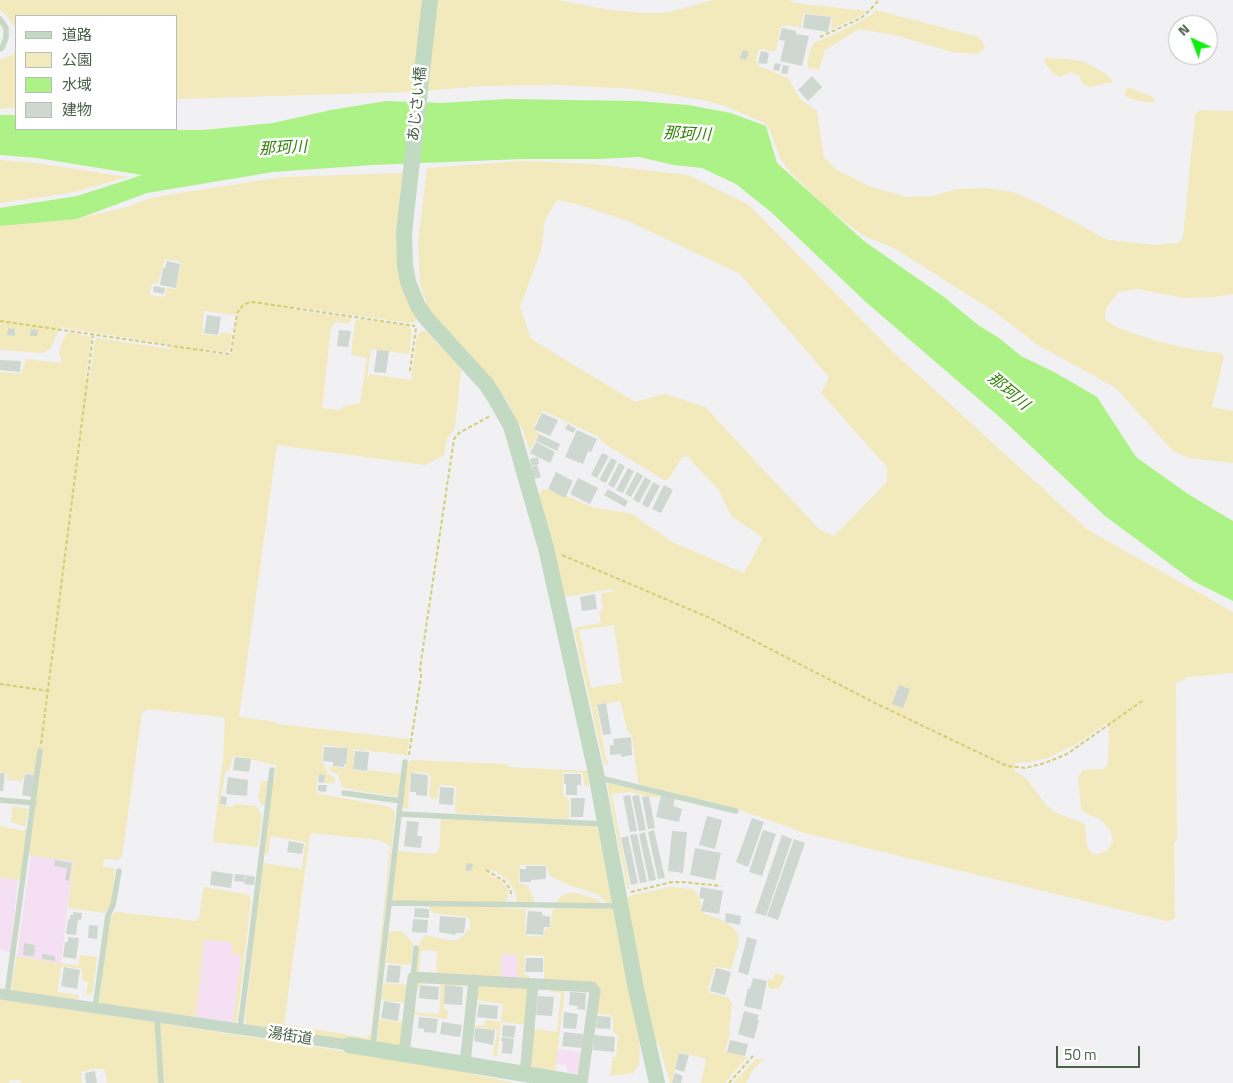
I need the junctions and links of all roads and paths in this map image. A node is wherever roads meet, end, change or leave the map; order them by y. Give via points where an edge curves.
1 (430, 0) edge
2 (879, 0) edge
3 (0, 19) edge
4 (820, 37) dead end
5 (0, 49) edge
6 (0, 321) edge
7 (423, 325) junction
8 (93, 335) junction
9 (410, 371) dead end
10 (503, 410) junction
11 (546, 548) junction
12 (0, 684) edge
13 (49, 691) junction
14 (1142, 701) dead end
15 (40, 750) joint
16 (405, 762) joint
17 (272, 770) dead end
18 (596, 777) junction
19 (344, 793) dead end
20 (0, 800) edge
21 (401, 801) junction
22 (34, 803) junction
23 (736, 811) dead end
24 (399, 814) junction
25 (605, 824) junction
26 (486, 870) dead end
27 (119, 872) dead end
28 (721, 886) dead end
29 (620, 901) junction
30 (389, 904) junction
31 (511, 906) junction
32 (416, 948) dead end
33 (413, 977) junction
34 (474, 980) junction
35 (533, 984) junction
36 (4, 995) edge
37 (95, 1008) junction
38 (157, 1017) junction
39 (240, 1029) junction
40 (349, 1046) joint
41 (372, 1049) junction
42 (404, 1054) junction
43 (753, 1056) dead end
44 (465, 1063) junction
45 (525, 1074) junction
46 (161, 1083) edge
47 (581, 1083) edge
48 (657, 1083) edge
49 (729, 1083) edge

1 - 7 street, あじさい橋 via 404,248 408,282
2 - 4 path via 861,18
3 - 5 lane via 6,28 6,38
6 - 8 path
7 - 8 path via 253,302 244,304 237,313 231,352 228,354
7 - 9 path
7 - 10 street, あじさい橋 via 486,384
8 - 13 path
10 - 11 street, あじさい橋 via 530,488
10 - 16 path via 459,433 454,439 410,754
11 - 14 path via 710,618 885,708 1007,766 1025,768 1067,754
11 - 18 street, あじさい橋
12 - 13 path
13 - 15 path
15 - 22 lane
16 - 21 lane
17 - 39 lane
18 - 23 lane
18 - 25 street, あじさい橋
19 - 21 lane
20 - 22 lane
21 - 24 lane
22 - 36 lane
24 - 25 lane
24 - 30 lane
25 - 29 street, あじさい橋
26 - 31 path via 510,889
27 - 37 lane via 114,906 108,915
28 - 29 path via 672,882
29 - 31 lane
29 - 48 street, あじさい橋
30 - 31 lane
30 - 41 lane
32 - 33 lane
33 - 34 street
33 - 42 street
34 - 35 street
34 - 44 street
35 - 45 street
35 - 47 street via 592,987 595,991
36 - 37 street, 湯街道
37 - 38 street, 湯街道
38 - 39 street, 湯街道
38 - 46 lane
39 - 40 street, 湯街道
40 - 41 street, 湯街道
41 - 42 street, 湯街道
42 - 44 street, 湯街道
43 - 49 path
44 - 45 street, 湯街道
45 - 47 street, 湯街道

